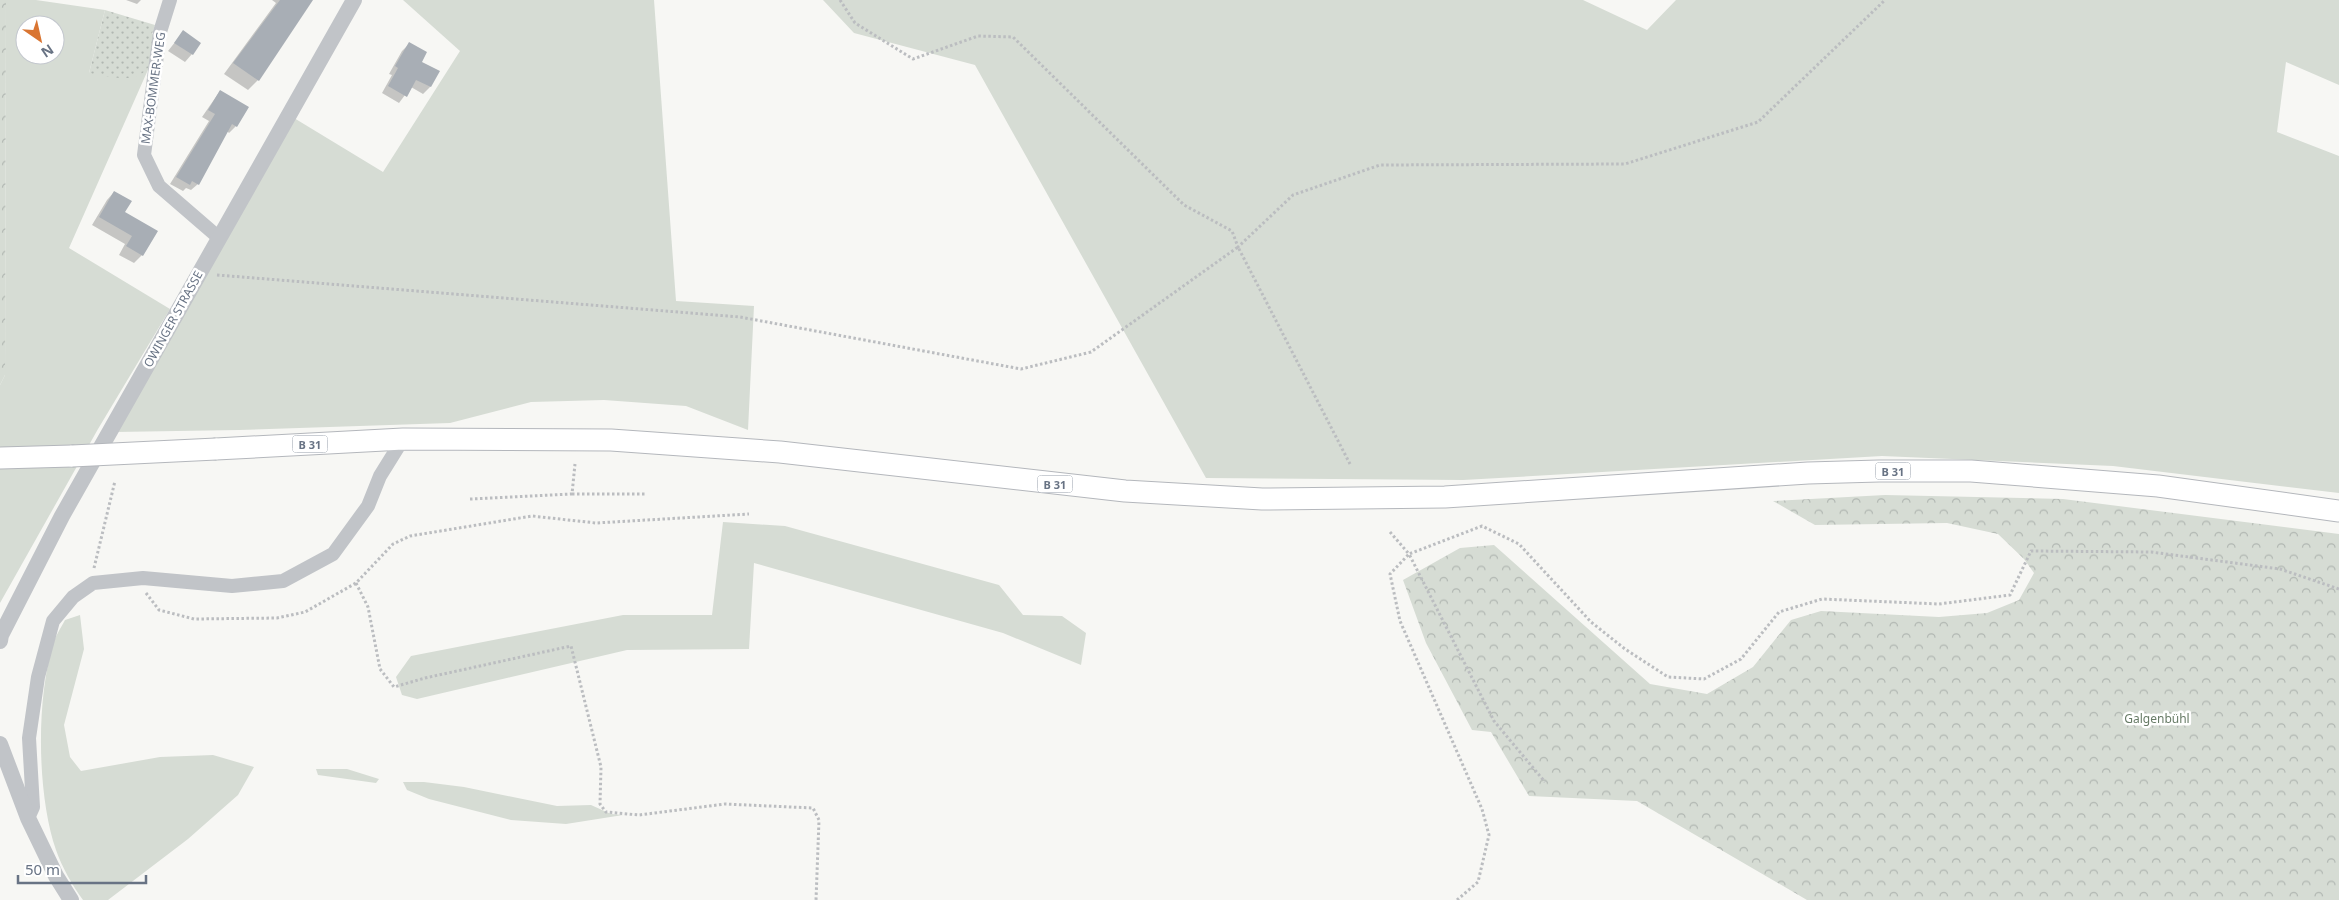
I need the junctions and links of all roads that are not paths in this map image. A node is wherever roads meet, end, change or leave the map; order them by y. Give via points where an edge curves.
1 (170, 0) edge
2 (354, 0) edge
3 (218, 237) junction
4 (403, 439) junction
5 (0, 458) edge
6 (2339, 511) edge
7 (0, 641) edge
8 (0, 744) edge
9 (28, 818) junction
10 (71, 900) edge

1 - 3 street, MAX-BOMMER-WEG via 160,32 144,155 159,186
2 - 3 street, OWINGER STRASSE
3 - 7 street, OWINGER STRASSE via 62,516
4 - 5 main road, B 31, bridge
4 - 6 main road, B 31 via 612,440 770,451 1030,482 1192,496 1445,497 1808,473 1962,471 2158,486
4 - 9 street via 380,476 368,506 333,554 283,581 232,586 143,578 93,583 73,597 53,621 38,677 29,738 33,806
8 - 9 street
9 - 10 street

